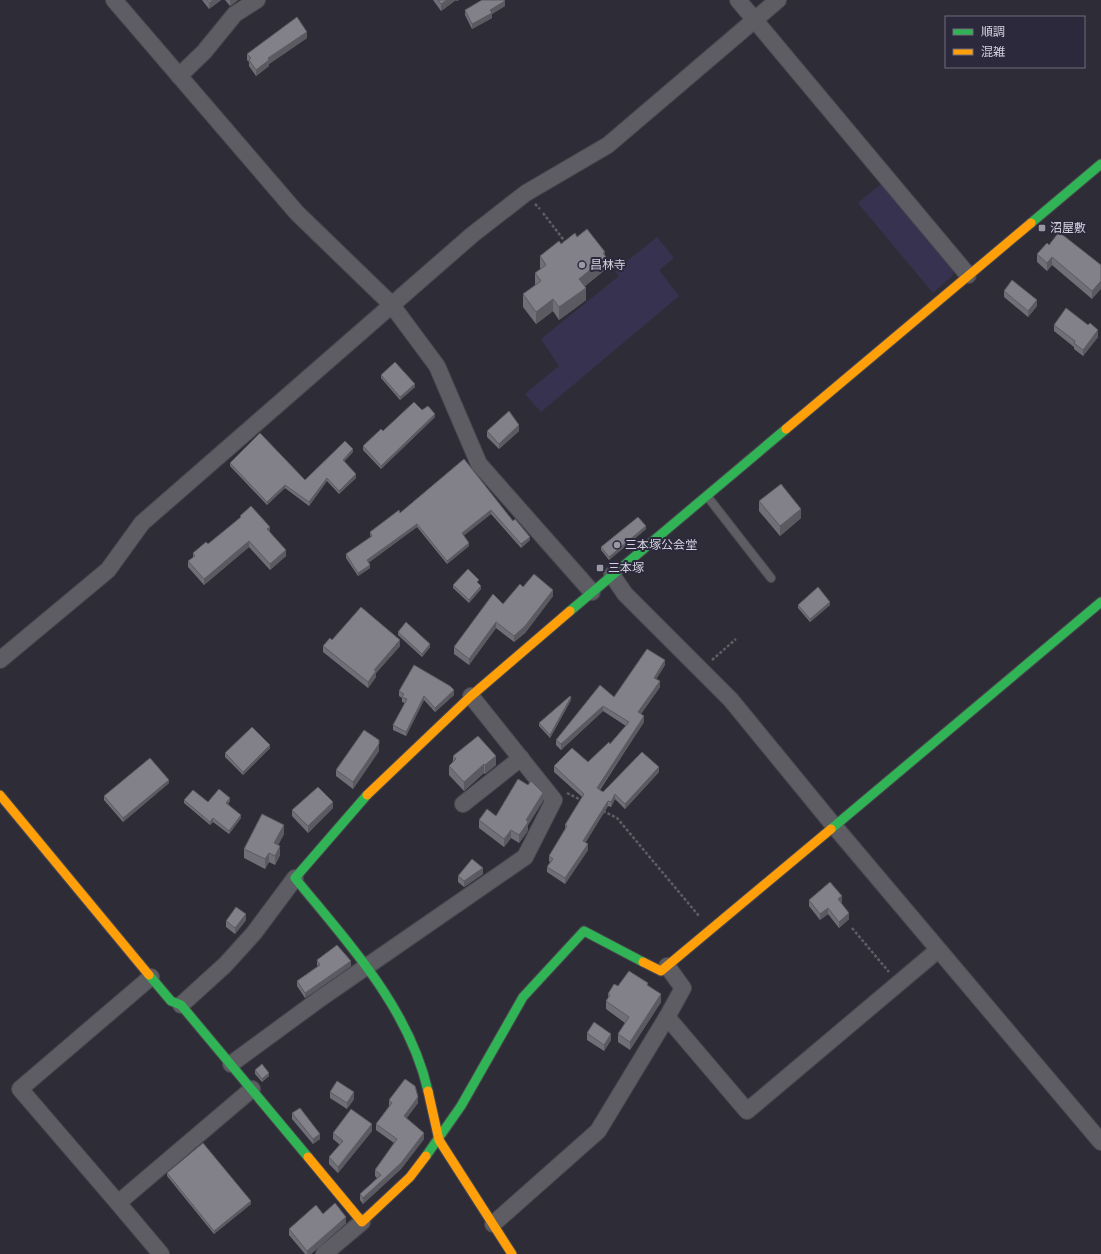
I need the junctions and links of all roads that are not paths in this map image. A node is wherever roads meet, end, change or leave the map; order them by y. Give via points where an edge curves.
1 (114, 0) edge
2 (257, 0) edge
3 (738, 0) edge
4 (778, 0) edge
5 (755, 19) junction
6 (179, 76) junction
7 (1101, 164) edge
8 (968, 275) junction
9 (391, 304) junction
10 (707, 495) junction
11 (612, 575) junction
12 (771, 578) dead end
13 (592, 592) junction
14 (1101, 602) edge
15 (0, 660) edge
16 (471, 696) junction
17 (521, 758) junction
18 (0, 795) edge
19 (462, 804) dead end
20 (835, 827) junction
21 (295, 878) junction
22 (938, 950) junction
23 (367, 966) junction
24 (667, 966) junction
25 (151, 977) junction
26 (181, 1005) junction
27 (667, 1017) junction
28 (231, 1064) junction
29 (252, 1090) junction
30 (439, 1140) junction
31 (1101, 1142) edge
32 (118, 1203) junction
33 (362, 1222) junction
34 (493, 1224) junction
35 (161, 1254) edge
36 (324, 1254) edge
37 (512, 1254) edge

1 - 6 street
2 - 6 street via 235,14 204,52
3 - 5 street
4 - 5 street
5 - 8 street
5 - 9 street via 608,146 526,193
6 - 9 street via 297,213
7 - 8 street
8 - 10 street
9 - 13 street via 436,366 479,464
9 - 15 street via 142,523 108,570
10 - 11 street
10 - 12 lane
11 - 13 street
11 - 20 street via 625,594 732,700
13 - 16 street
14 - 20 street
16 - 17 street
16 - 21 street via 370,791
17 - 19 street
17 - 23 street via 554,800 525,857
18 - 25 street
20 - 22 street
20 - 24 street
21 - 23 street
21 - 26 street via 254,934 225,965
22 - 27 street via 747,1111
22 - 31 street
23 - 28 street
23 - 30 street via 398,1015 424,1074
24 - 27 street via 683,988
24 - 30 street via 661,971 584,931 523,997
25 - 26 street via 171,1001
25 - 32 street via 20,1088
26 - 28 street
27 - 34 street via 598,1131
28 - 29 street
29 - 32 street
29 - 33 street
30 - 33 street via 410,1177
30 - 34 street
32 - 35 street
33 - 36 street
34 - 37 street

